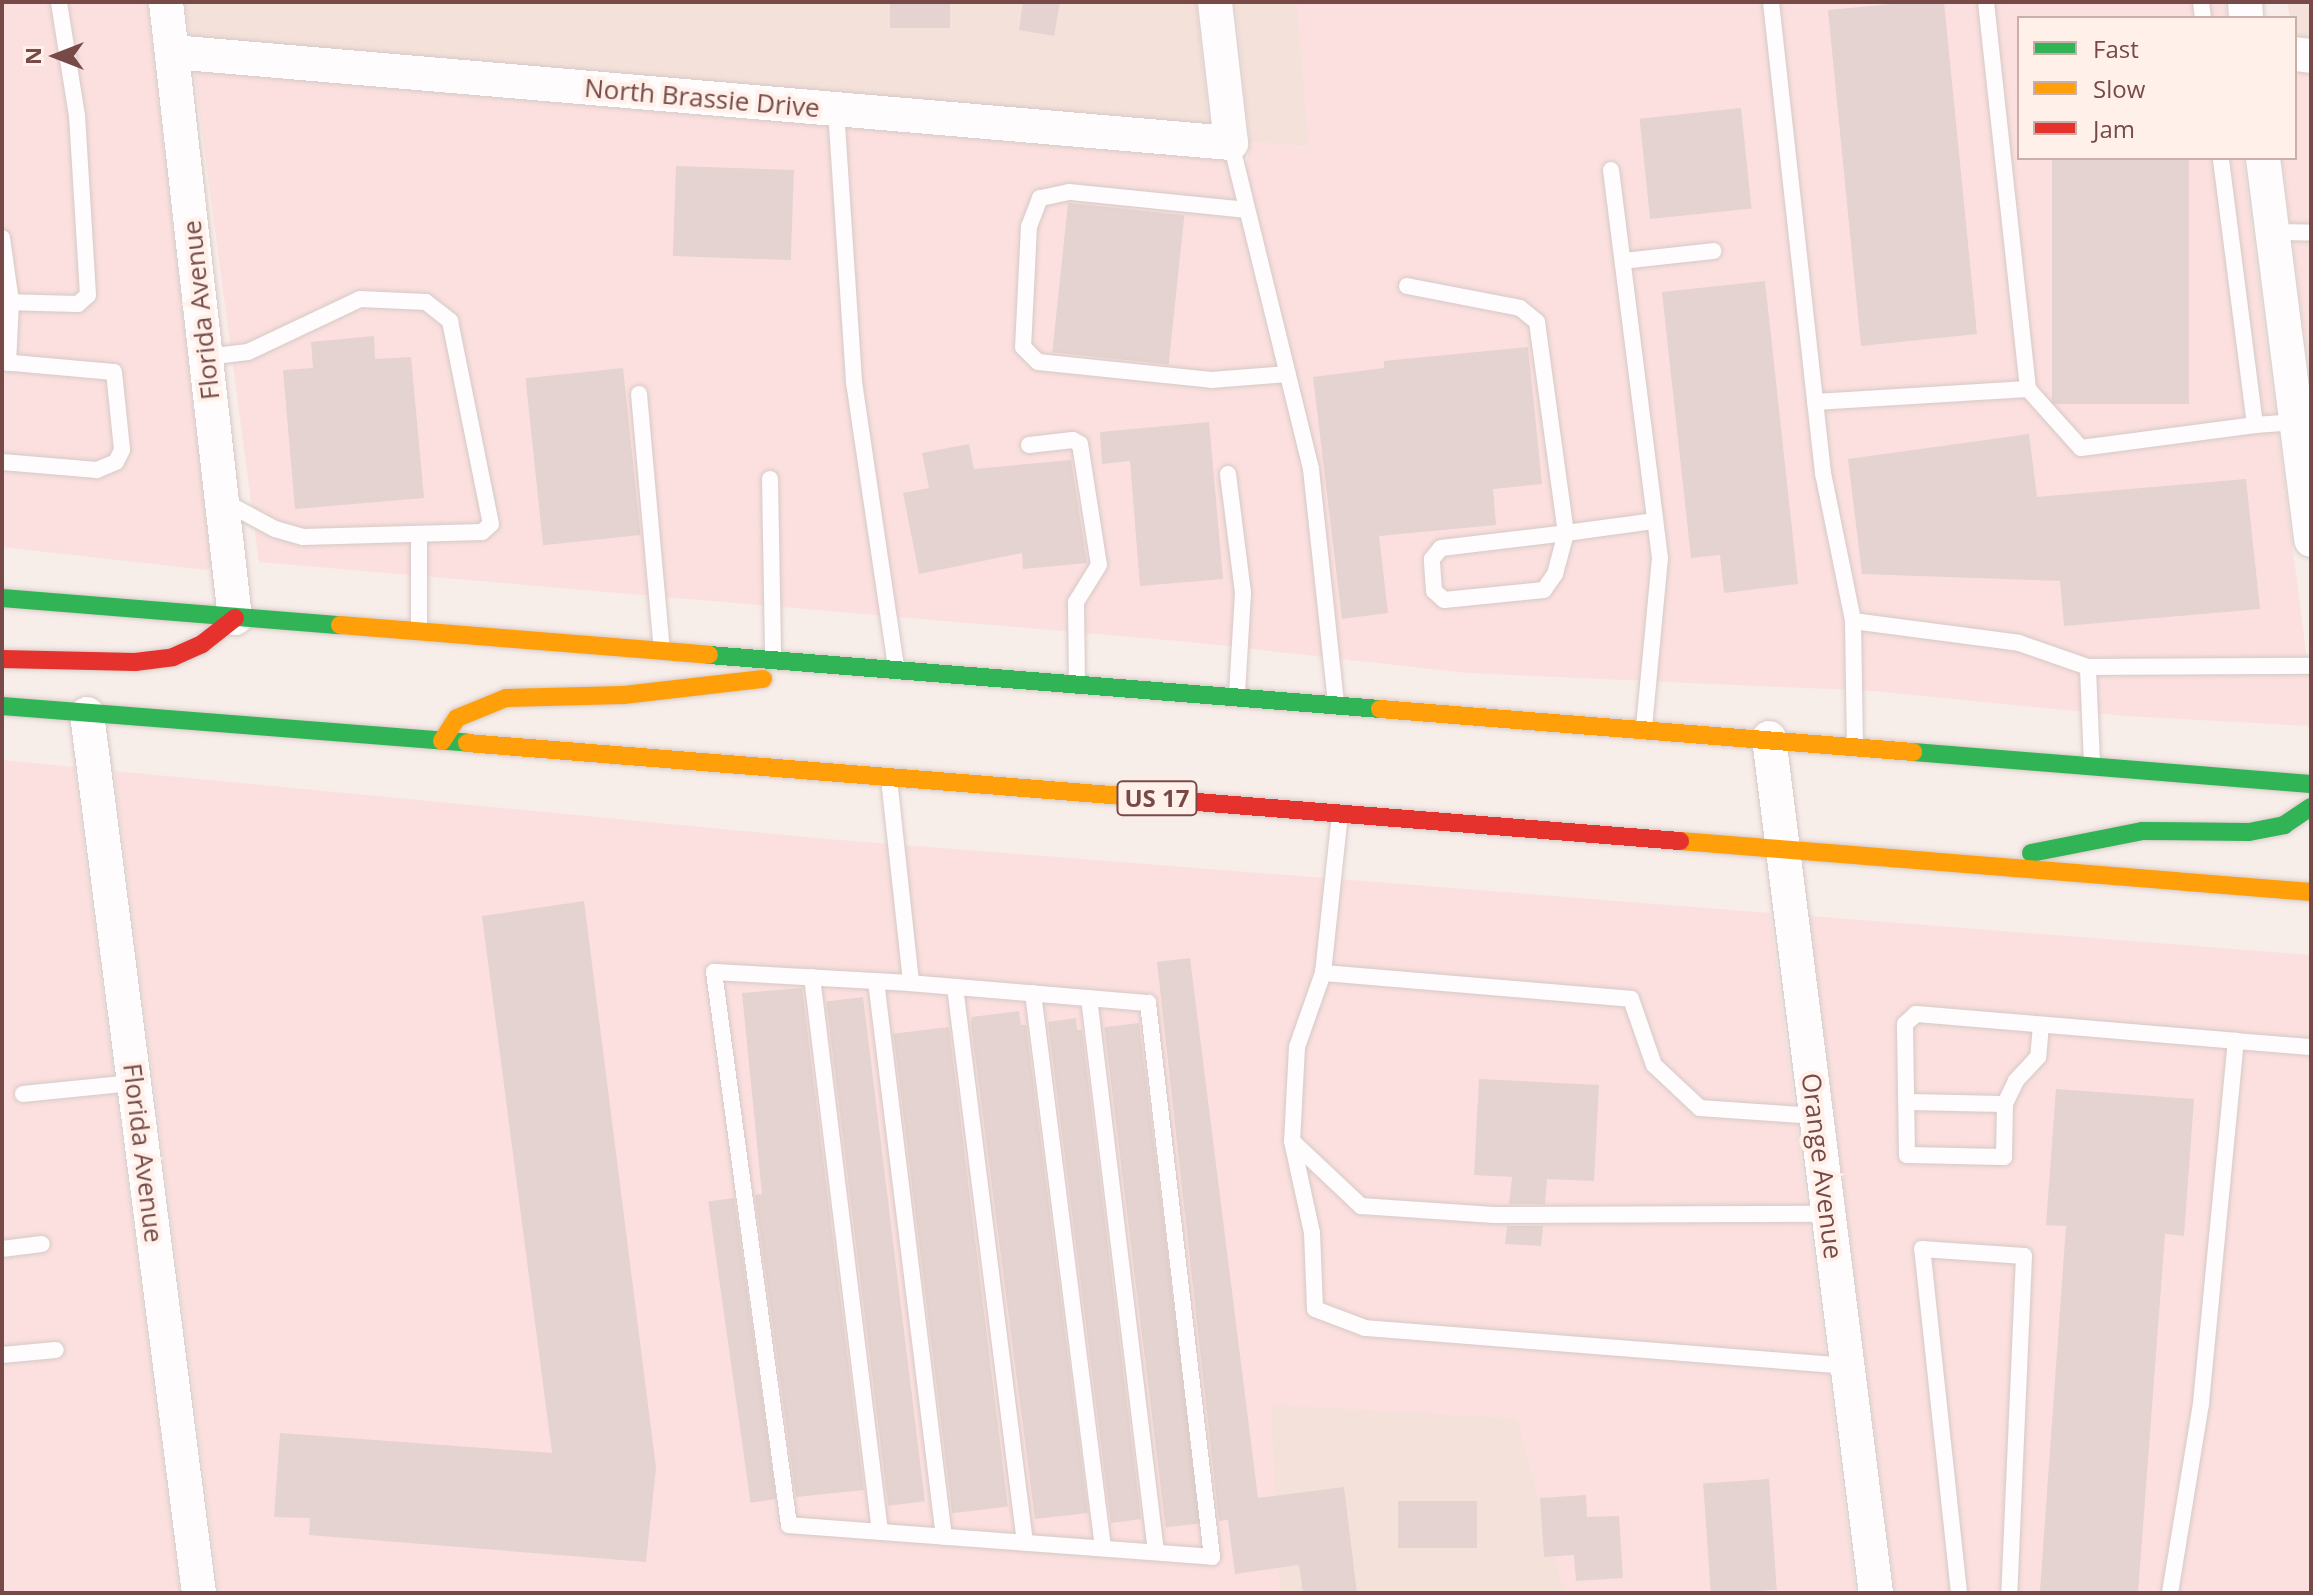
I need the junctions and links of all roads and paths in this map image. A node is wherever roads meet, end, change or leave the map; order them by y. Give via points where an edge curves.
1 (59, 2) edge
2 (166, 2) edge
3 (1215, 2) edge
4 (1771, 2) edge
5 (1986, 2) edge
6 (173, 52) junction
7 (836, 110) junction
8 (1231, 143) junction
9 (2221, 160) edge
10 (2263, 160) edge
11 (1611, 170) dead end
12 (1247, 210) junction
13 (2272, 232) junction
14 (2311, 233) edge
15 (2, 238) edge
16 (1713, 251) dead end
17 (1623, 261) junction
18 (1407, 286) dead end
19 (6, 302) edge
20 (207, 357) junction
21 (5, 363) edge
22 (1288, 374) junction
23 (2028, 389) junction
24 (639, 394) dead end
25 (1815, 402) junction
26 (2296, 422) junction
27 (2255, 425) junction
28 (1029, 445) dead end
29 (2, 462) edge
30 (1228, 474) dead end
31 (770, 479) dead end
32 (223, 501) junction
33 (1655, 521) junction
34 (1566, 533) junction
35 (419, 536) junction
36 (2311, 540) edge
37 (2, 598) edge
38 (235, 618) junction
39 (1853, 621) junction
40 (419, 632) junction
41 (663, 651) junction
42 (2, 659) edge
43 (773, 660) junction
44 (2311, 666) edge
45 (865, 667) junction
46 (2088, 667) junction
47 (896, 669) junction
48 (1077, 684) junction
49 (1237, 696) junction
50 (1336, 704) junction
51 (2, 706) edge
52 (87, 714) junction
53 (1644, 729) junction
54 (1769, 738) junction
55 (442, 741) junction
56 (1855, 745) junction
57 (2092, 765) junction
58 (889, 777) junction
59 (2311, 784) edge
60 (2311, 807) edge
61 (1340, 813) junction
62 (1781, 848) junction
63 (1982, 863) junction
64 (2311, 892) edge
65 (1323, 973) junction
66 (812, 977) junction
67 (876, 981) junction
68 (911, 983) junction
69 (955, 987) junction
70 (1033, 993) junction
71 (1089, 998) junction
72 (2041, 1025) junction
73 (2236, 1041) junction
74 (2311, 1047) edge
75 (134, 1083) junction
76 (23, 1094) dead end
77 (1907, 1102) junction
78 (2005, 1104) junction
79 (1815, 1116) junction
80 (1292, 1141) junction
81 (1828, 1214) junction
82 (42, 1244) dead end
83 (2, 1249) edge
84 (56, 1350) dead end
85 (2, 1355) edge
86 (1847, 1366) junction
87 (880, 1532) junction
88 (944, 1537) junction
89 (1025, 1543) junction
90 (1103, 1548) junction
91 (1156, 1552) junction
92 (199, 1593) edge
93 (1876, 1593) edge
94 (1959, 1593) edge
95 (2009, 1593) edge
96 (2170, 1593) edge

1 - 19 lane via 77,116 88,295 78,304
2 - 6 street, Florida Avenue
3 - 8 street
4 - 25 lane
5 - 23 lane
6 - 7 street, North Brassie Drive
6 - 20 street, Florida Avenue
7 - 8 street, North Brassie Drive
7 - 47 lane via 854,382
8 - 12 lane
9 - 27 lane
10 - 13 street
11 - 17 lane
12 - 22 lane
12 - 22 lane via 1069,192 1040,198 1029,226 1023,347 1038,362 1211,380
13 - 14 lane
13 - 26 street
15 - 19 lane
16 - 17 lane
17 - 33 lane
18 - 34 lane via 1520,308 1537,322
19 - 21 lane
20 - 32 street, Florida Avenue
20 - 35 lane via 248,352 360,299 426,302 450,321 491,524 482,532
21 - 29 lane via 114,372 122,450 116,462 97,470
22 - 50 lane via 1311,469
23 - 25 lane
23 - 27 lane via 2081,448
24 - 41 lane
25 - 39 lane
26 - 27 lane
26 - 36 street
28 - 48 lane via 1080,444 1099,565 1076,602
30 - 49 lane via 1243,593
31 - 43 lane
32 - 35 lane via 275,529 303,537
32 - 38 street, Florida Avenue
33 - 34 lane
33 - 53 lane via 1660,558
34 - 34 lane via 1441,548 1432,559 1434,591 1444,600 1544,590 1555,574
35 - 40 lane
37 - 38 main road
38 - 40 main road
38 - 42 main road via 202,644 173,657 135,662
39 - 46 lane via 2019,643
39 - 56 lane
40 - 41 main road
41 - 43 main road
43 - 45 main road
44 - 46 lane
45 - 47 main road
45 - 55 main road via 624,695 506,698 466,712
46 - 57 lane
47 - 48 main road
48 - 49 main road
49 - 50 main road
50 - 53 main road
51 - 52 main road, US 17
52 - 55 main road, US 17
52 - 75 street, Florida Avenue
53 - 54 main road
54 - 56 main road
54 - 62 street, Orange Avenue
55 - 58 main road, US 17
56 - 57 main road
57 - 59 main road
58 - 61 main road, US 17
58 - 68 lane
60 - 63 main road via 2284,825 2249,832 2142,831
61 - 62 main road, US 17
61 - 65 lane
62 - 63 main road, US 17
62 - 79 street, Orange Avenue
63 - 64 main road, US 17
65 - 79 lane via 1631,999 1654,1065 1700,1108
65 - 80 lane via 1297,1047
66 - 67 lane
66 - 87 lane
66 - 87 lane via 714,972 789,1525
67 - 68 lane
67 - 88 lane
68 - 69 lane
69 - 70 lane
69 - 89 lane
70 - 71 lane
70 - 90 lane
71 - 91 lane
71 - 91 lane via 1148,1003 1150,1018 1212,1557
72 - 73 lane
72 - 77 lane via 1916,1014 1905,1024
72 - 78 lane via 2038,1057 2016,1081
73 - 74 lane
73 - 96 lane via 2201,1403
75 - 76 lane
75 - 92 street, Florida Avenue
77 - 78 lane
77 - 78 lane via 1907,1155 2004,1157
79 - 81 street, Orange Avenue
80 - 81 lane via 1361,1206 1494,1215
80 - 86 lane via 1312,1233 1315,1309 1365,1328
81 - 86 street, Orange Avenue
82 - 83 lane
84 - 85 lane
86 - 93 street, Orange Avenue
87 - 88 lane
88 - 89 lane
89 - 90 lane
90 - 91 lane
94 - 95 lane via 1922,1249 2024,1256

